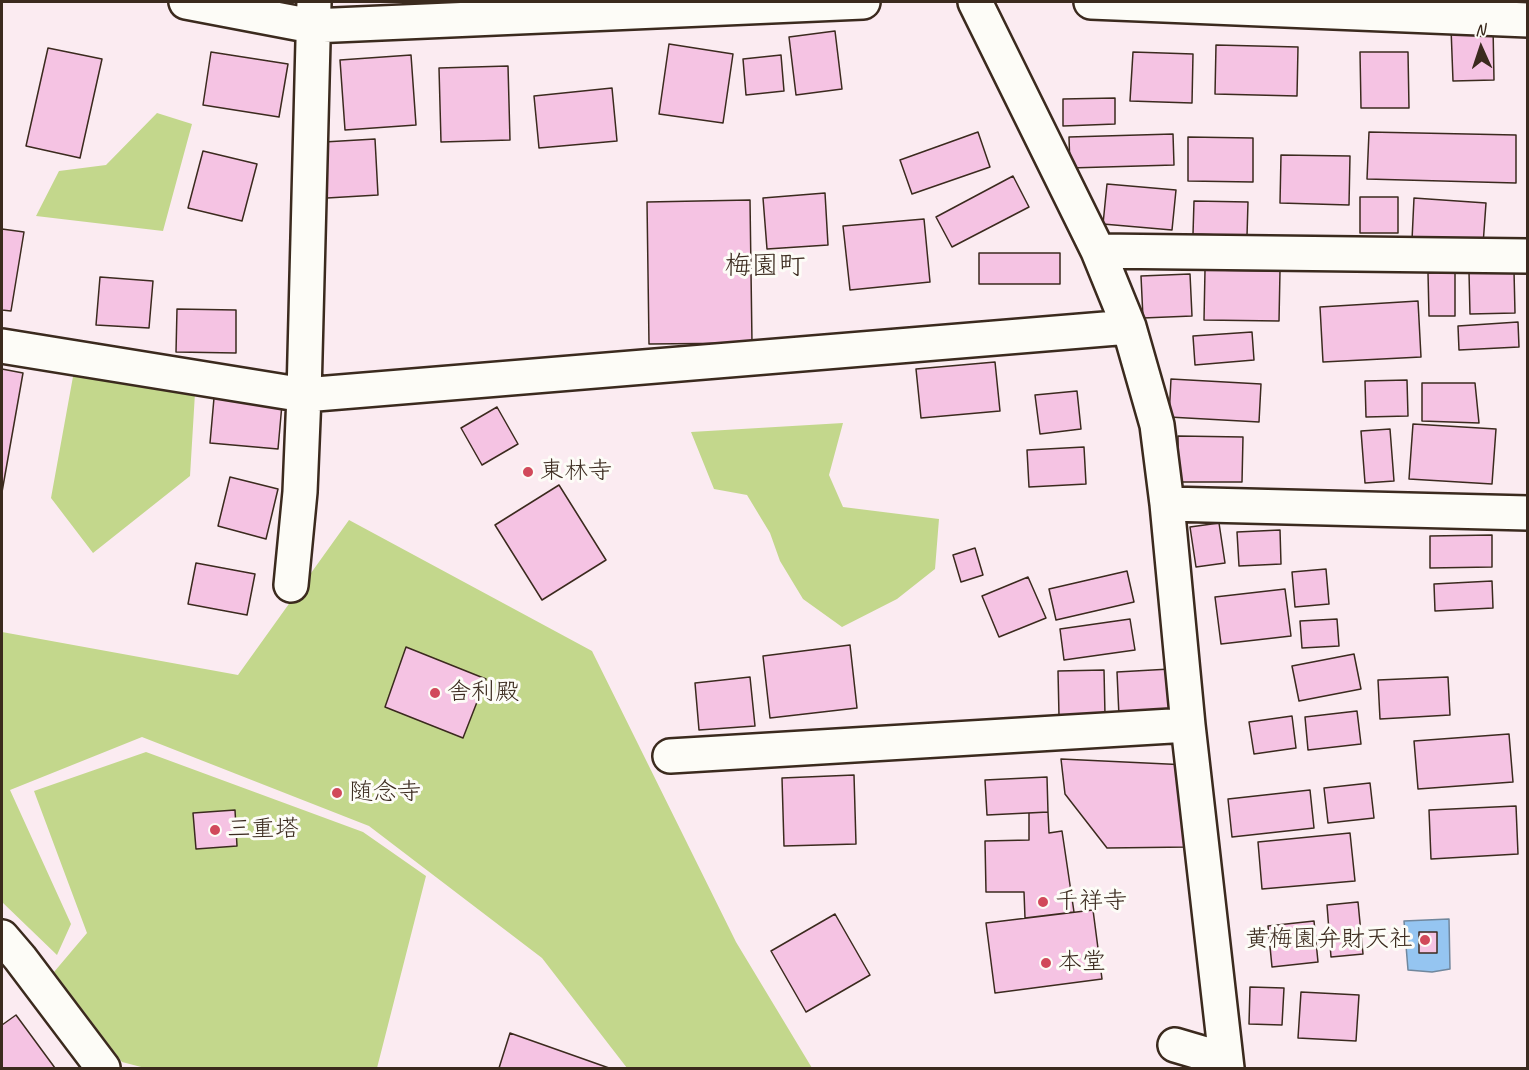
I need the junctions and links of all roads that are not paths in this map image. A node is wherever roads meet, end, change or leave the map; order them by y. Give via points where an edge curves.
1 (186, 2) edge
2 (863, 2) edge
3 (975, 2) edge
4 (1091, 2) edge
5 (313, 14) edge
6 (1527, 20) edge
7 (1098, 251) junction
8 (1527, 256) edge
9 (1129, 327) junction
10 (2, 346) edge
11 (304, 395) junction
12 (1167, 504) junction
13 (1527, 513) edge
14 (291, 585) dead end
15 (1188, 725) junction
16 (670, 756) dead end
17 (2, 938) edge
18 (1175, 1045) dead end
19 (1227, 1064) edge
20 (103, 1068) edge

1 - 5 street
2 - 5 street
3 - 7 street
4 - 6 street
5 - 11 street
7 - 8 street
7 - 9 street
9 - 11 street
9 - 12 street via 1157,425
10 - 11 street
11 - 14 street
12 - 13 street
12 - 15 street
15 - 16 street
15 - 19 street
17 - 20 street
18 - 19 street

